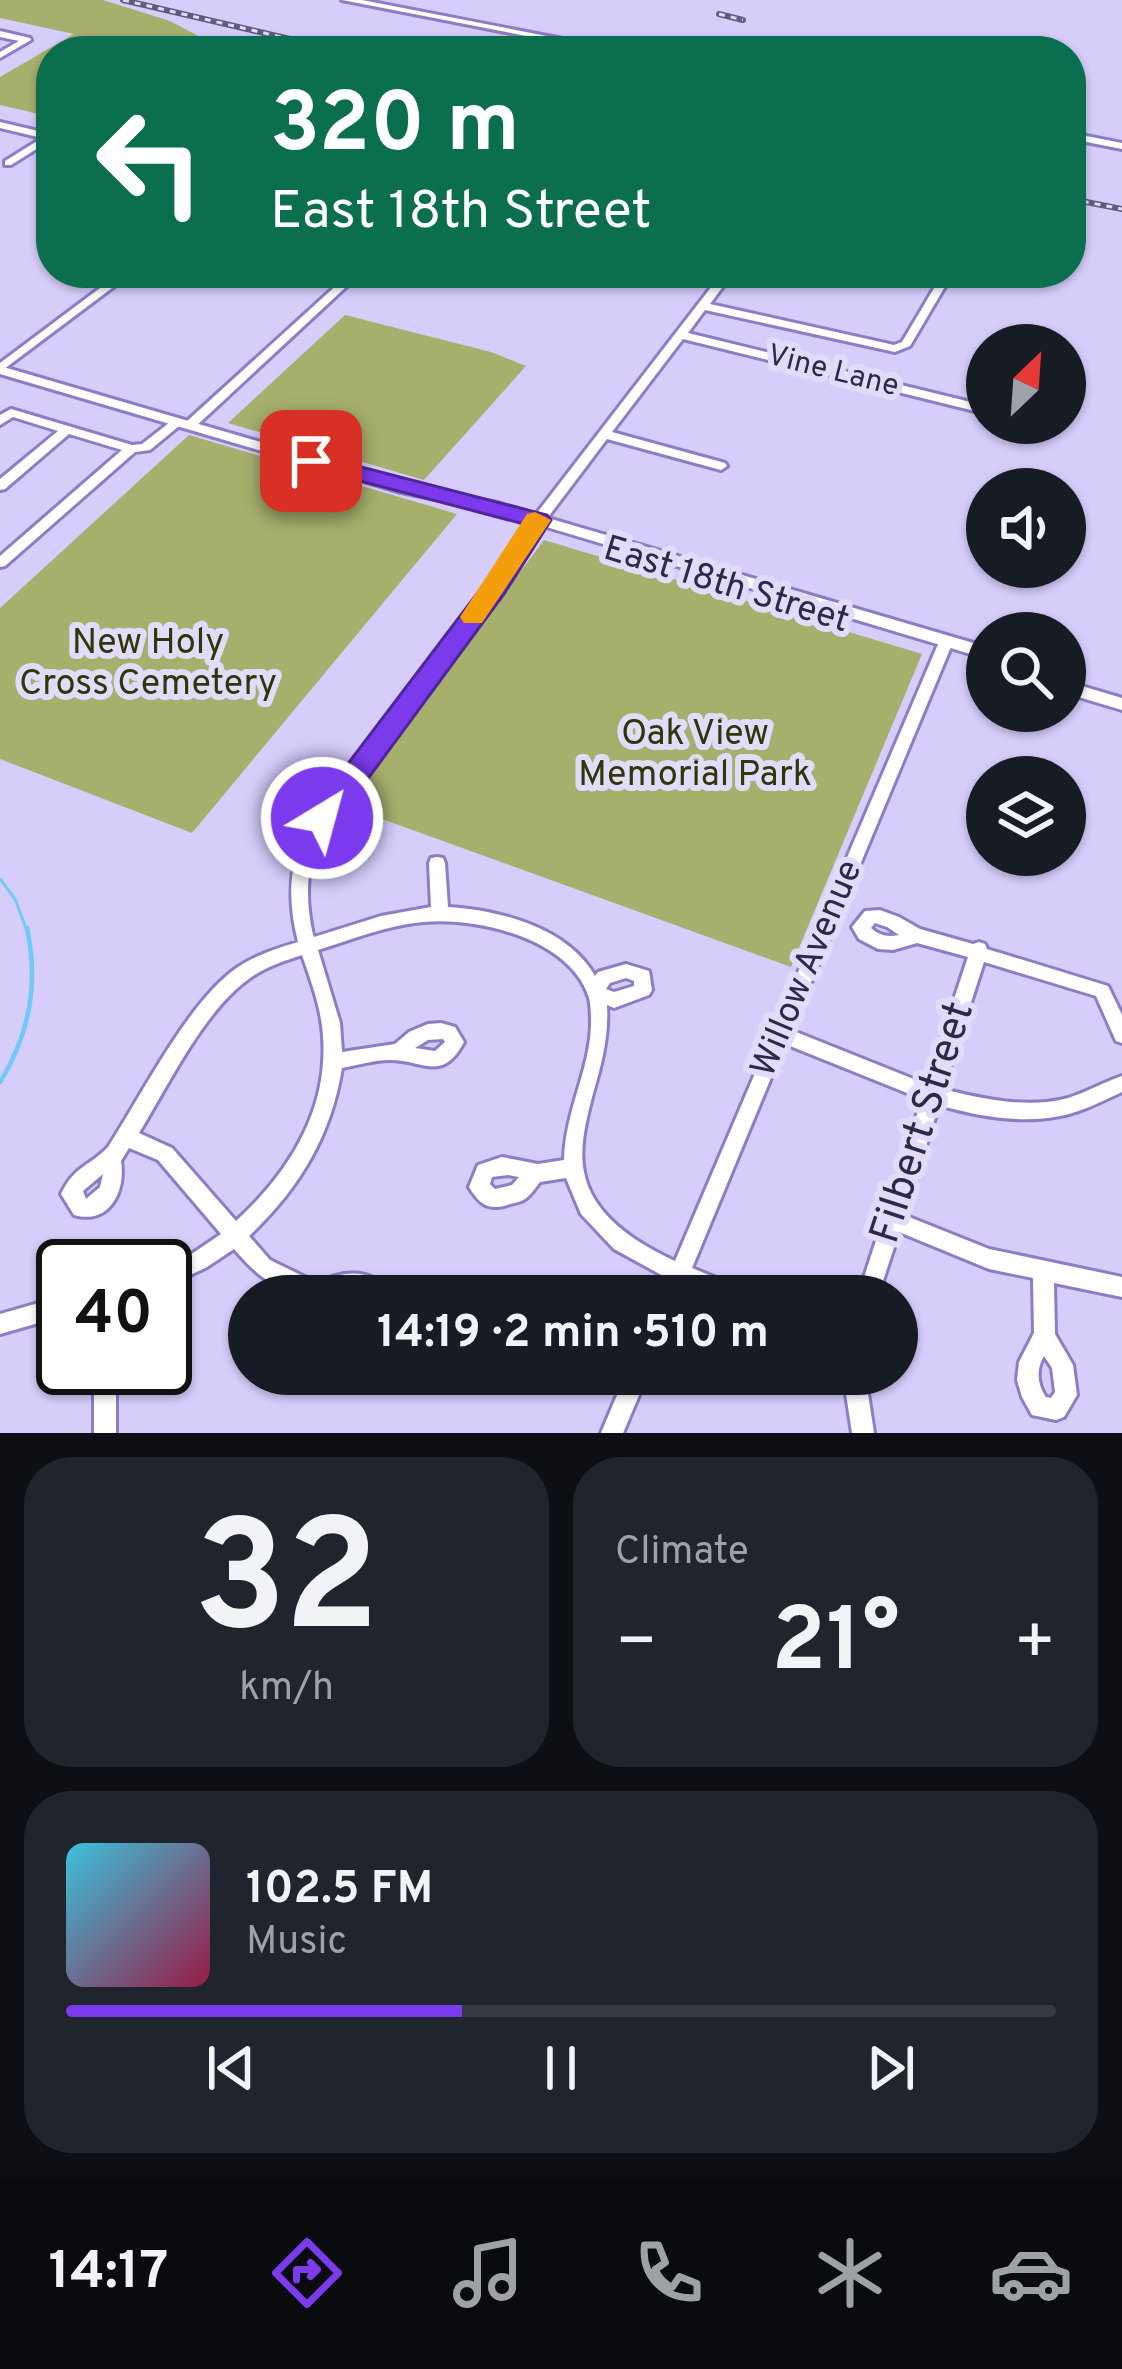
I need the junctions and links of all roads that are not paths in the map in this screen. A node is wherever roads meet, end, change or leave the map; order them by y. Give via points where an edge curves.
1 (346, 0) edge
2 (0, 34) edge
3 (539, 36) edge
4 (0, 56) edge
5 (0, 125) edge
6 (36, 134) edge
7 (1086, 141) edge
8 (36, 146) edge
9 (1122, 148) edge
10 (8, 163) dead end
11 (107, 288) edge
12 (339, 288) edge
13 (717, 288) edge
14 (939, 288) edge
15 (703, 306) junction
16 (680, 335) junction
17 (0, 370) edge
18 (966, 405) edge
19 (6, 417) edge
20 (184, 423) junction
21 (67, 430) junction
22 (604, 434) junction
23 (131, 449) junction
24 (721, 466) dead end
25 (0, 486) edge
26 (536, 524) junction
27 (2, 558) edge
28 (944, 646) junction
29 (966, 650) edge
30 (966, 655) edge
31 (1086, 680) edge
32 (1122, 690) edge
33 (1086, 693) edge
34 (1122, 704) edge
35 (437, 863) dead end
36 (440, 913) junction
37 (914, 935) dead end
38 (308, 946) junction
39 (979, 949) junction
40 (781, 1034) junction
41 (1122, 1035) edge
42 (399, 1052) dead end
43 (336, 1061) junction
44 (1122, 1084) edge
45 (932, 1095) junction
46 (126, 1137) junction
47 (111, 1160) dead end
48 (571, 1168) junction
49 (535, 1173) dead end
50 (893, 1220) junction
51 (234, 1235) junction
52 (192, 1261) edge
53 (1043, 1269) junction
54 (681, 1272) junction
55 (280, 1275) edge
56 (680, 1275) edge
57 (688, 1275) edge
58 (875, 1275) edge
59 (1122, 1287) edge
60 (36, 1314) edge
61 (0, 1324) edge
62 (1045, 1336) dead end
63 (105, 1395) edge
64 (628, 1395) edge
65 (857, 1395) edge
66 (105, 1433) edge
67 (612, 1433) edge
68 (863, 1433) edge

1 - 3 main road
2 - 4 street via 27,40
5 - 6 street
7 - 9 main road
8 - 10 street
11 - 17 street
12 - 20 street
13 - 15 street
14 - 15 street via 895,350
15 - 16 street
16 - 18 street, Vine Lane
16 - 22 street
17 - 20 main road, East 18th Street
19 - 21 street
20 - 23 street
20 - 26 main road, East 18th Street
21 - 23 street
21 - 25 street
22 - 24 street
22 - 26 street
23 - 27 street
26 - 28 main road, East 18th Street
26 - 38 street via 307,844 296,875
28 - 29 main road, East 18th Street
28 - 30 main road, East 18th Street
28 - 40 street, Willow Avenue
31 - 32 main road
33 - 34 main road
35 - 36 street
36 - 38 street
36 - 48 street via 554,945 596,992 601,1019
37 - 39 street
38 - 43 street
38 - 46 street via 237,977
39 - 41 street via 1102,991
39 - 45 street, Filbert Street
40 - 45 street
40 - 54 street, Willow Avenue
42 - 43 street
43 - 51 street via 307,1149 271,1201
44 - 45 street via 1058,1109 996,1111
45 - 50 street, Filbert Street
46 - 47 street
46 - 51 street via 166,1154
48 - 49 street
48 - 54 street via 588,1210 618,1240
50 - 53 street via 989,1259
50 - 58 street, Filbert Street
51 - 52 street
51 - 55 street
53 - 59 street
53 - 62 street
54 - 56 street, Willow Avenue
54 - 57 street
60 - 61 street
63 - 66 street
64 - 67 street
65 - 68 street

